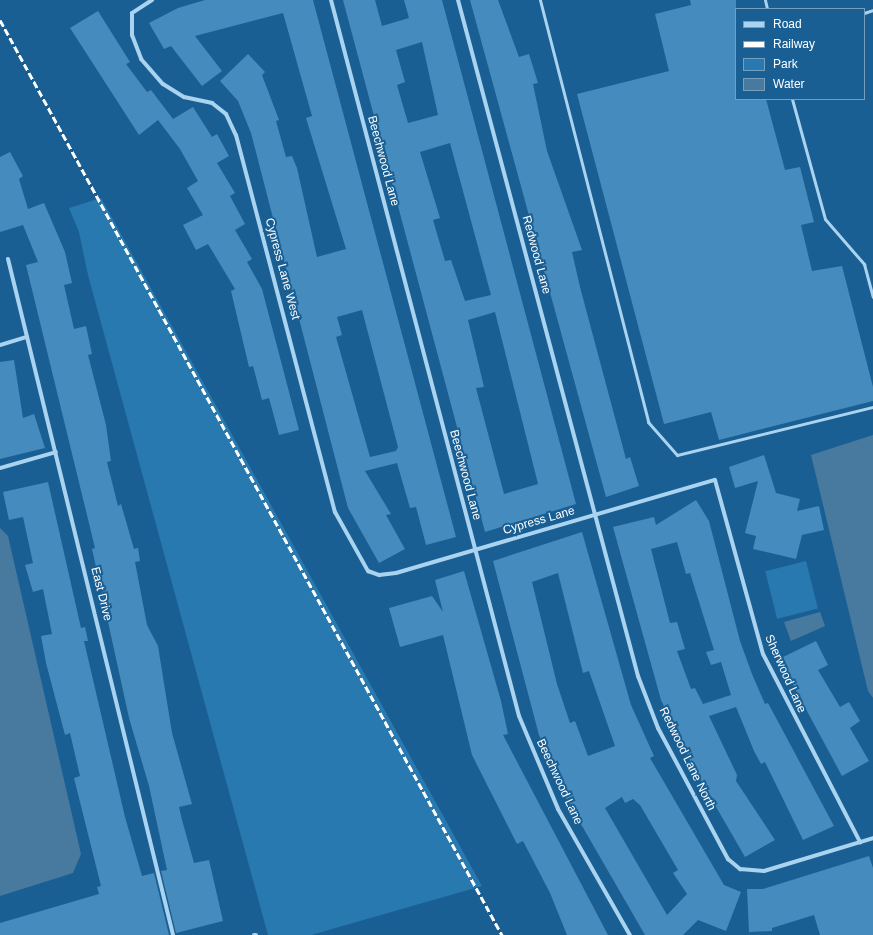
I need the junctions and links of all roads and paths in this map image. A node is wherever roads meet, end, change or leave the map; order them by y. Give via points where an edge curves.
1 (152, 0) edge
2 (331, 0) edge
3 (458, 0) edge
4 (540, 0) edge
5 (792, 100) edge
6 (8, 259) dead end
7 (873, 297) edge
8 (27, 337) junction
9 (0, 345) edge
10 (873, 407) edge
11 (56, 452) junction
12 (0, 468) edge
13 (715, 480) joint
14 (595, 515) junction
15 (474, 550) junction
16 (368, 571) joint
17 (873, 838) edge
18 (860, 842) junction
19 (173, 935) edge
20 (630, 935) edge

1 - 16 street, Cypress Lane West via 132,13 132,35 141,59 163,84 184,97 212,103 226,114 236,135 335,512
2 - 15 street, Beechwood Lane
3 - 14 street, Redwood Lane
4 - 10 lane via 648,422 677,455
5 - 7 lane via 825,219 864,264
6 - 8 street, East Drive
8 - 9 street
8 - 11 street, East Drive
11 - 12 street
11 - 19 street, East Drive
13 - 14 street, Cypress Lane
13 - 18 street, Sherwood Lane via 763,654
14 - 15 street, Cypress Lane
14 - 18 street, Redwood Lane North via 638,676 658,728 728,859 740,869 764,871
15 - 16 street, Cypress Lane via 396,573 379,575
15 - 20 street, Beechwood Lane via 519,716 539,767 570,830
17 - 18 street, Redwood Lane North

